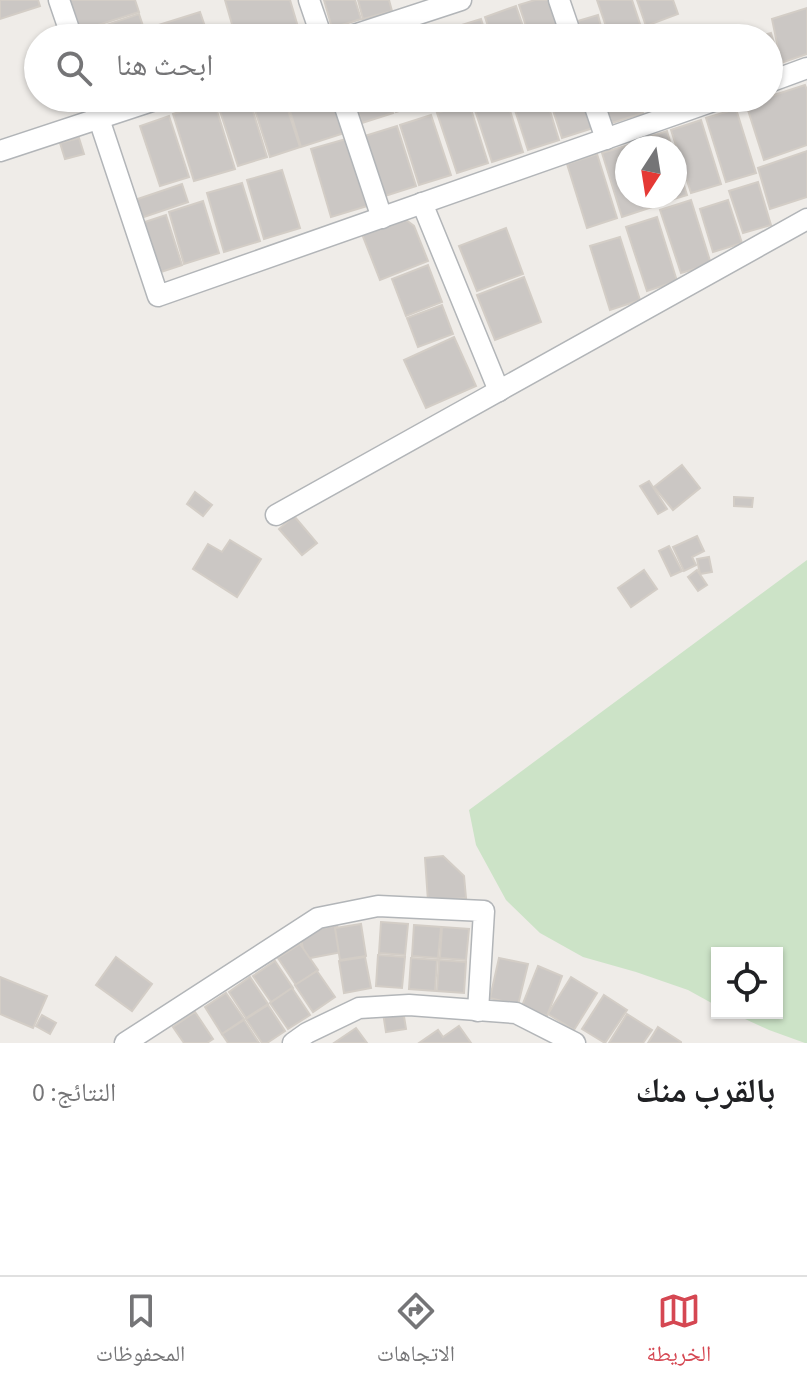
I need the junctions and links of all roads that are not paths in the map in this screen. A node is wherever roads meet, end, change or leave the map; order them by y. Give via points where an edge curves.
1 (59, 0) edge
2 (309, 0) edge
3 (461, 0) edge
4 (559, 0) edge
5 (67, 24) edge
6 (317, 24) edge
7 (388, 24) edge
8 (567, 24) edge
9 (807, 68) edge
10 (783, 77) edge
11 (97, 112) edge
12 (118, 112) edge
13 (347, 112) edge
14 (597, 112) edge
15 (682, 112) edge
16 (99, 118) junction
17 (606, 139) junction
18 (0, 151) edge
19 (422, 203) junction
20 (382, 218) junction
21 (807, 219) edge
22 (499, 391) junction
23 (276, 515) dead end
24 (478, 1011) junction
25 (304, 1040) edge
26 (125, 1043) edge
27 (575, 1043) edge

1 - 5 street
2 - 6 street
3 - 7 street
4 - 8 street
9 - 10 street
11 - 16 street
12 - 16 street
13 - 20 street
14 - 17 street
15 - 17 street
16 - 18 street
16 - 20 street via 158,296
17 - 19 street
19 - 20 street
19 - 22 street
21 - 22 street
22 - 23 street
24 - 25 street via 409,1005 359,1008
24 - 26 street via 484,911 378,906 318,918
24 - 27 street via 516,1013

